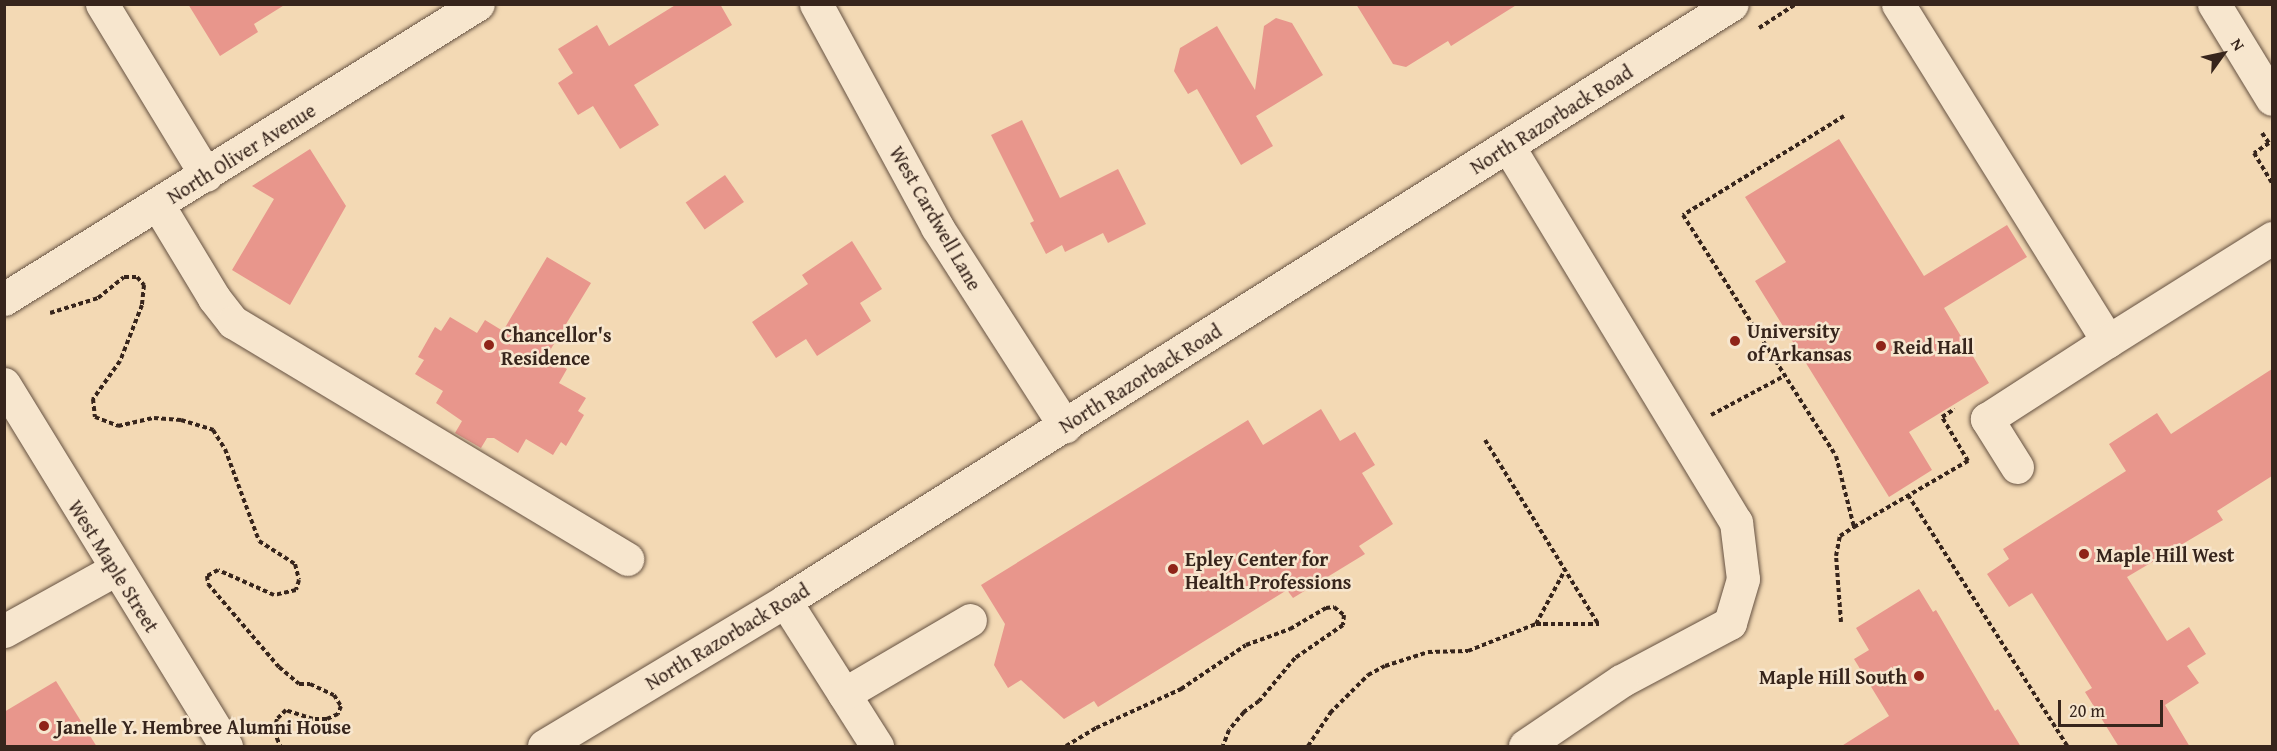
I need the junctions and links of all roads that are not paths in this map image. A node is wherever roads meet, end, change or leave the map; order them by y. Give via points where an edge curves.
1 (102, 4) edge
2 (477, 4) edge
3 (816, 4) edge
4 (1732, 4) edge
5 (1898, 4) edge
6 (2214, 4) edge
7 (2272, 99) edge
8 (1508, 146) junction
9 (206, 175) junction
10 (158, 205) junction
11 (2272, 238) edge
12 (10, 296) edge
13 (2108, 341) junction
14 (4, 384) edge
15 (1065, 426) junction
16 (2017, 467) dead end
17 (627, 559) dead end
18 (116, 569) junction
19 (785, 601) junction
20 (970, 620) dead end
21 (4, 631) edge
22 (844, 694) junction
23 (226, 747) edge
24 (544, 747) edge
25 (877, 747) edge
26 (1525, 747) edge

1 - 9 street
2 - 9 street, North Oliver Avenue
3 - 15 street, West Cardwell Lane via 937,227
4 - 8 street, North Razorback Road
5 - 13 street
6 - 7 street
8 - 15 street, North Razorback Road
8 - 26 street via 1736,522 1743,579 1730,622 1621,681
9 - 10 street, North Oliver Avenue
10 - 12 street, North Oliver Avenue
10 - 17 street via 214,298 233,322
11 - 13 street
13 - 16 street via 1988,419
14 - 18 street, West Maple Street
15 - 19 street, North Razorback Road
18 - 21 street
18 - 23 street, West Maple Street
19 - 22 street
19 - 24 street, North Razorback Road
20 - 22 street
22 - 25 street

